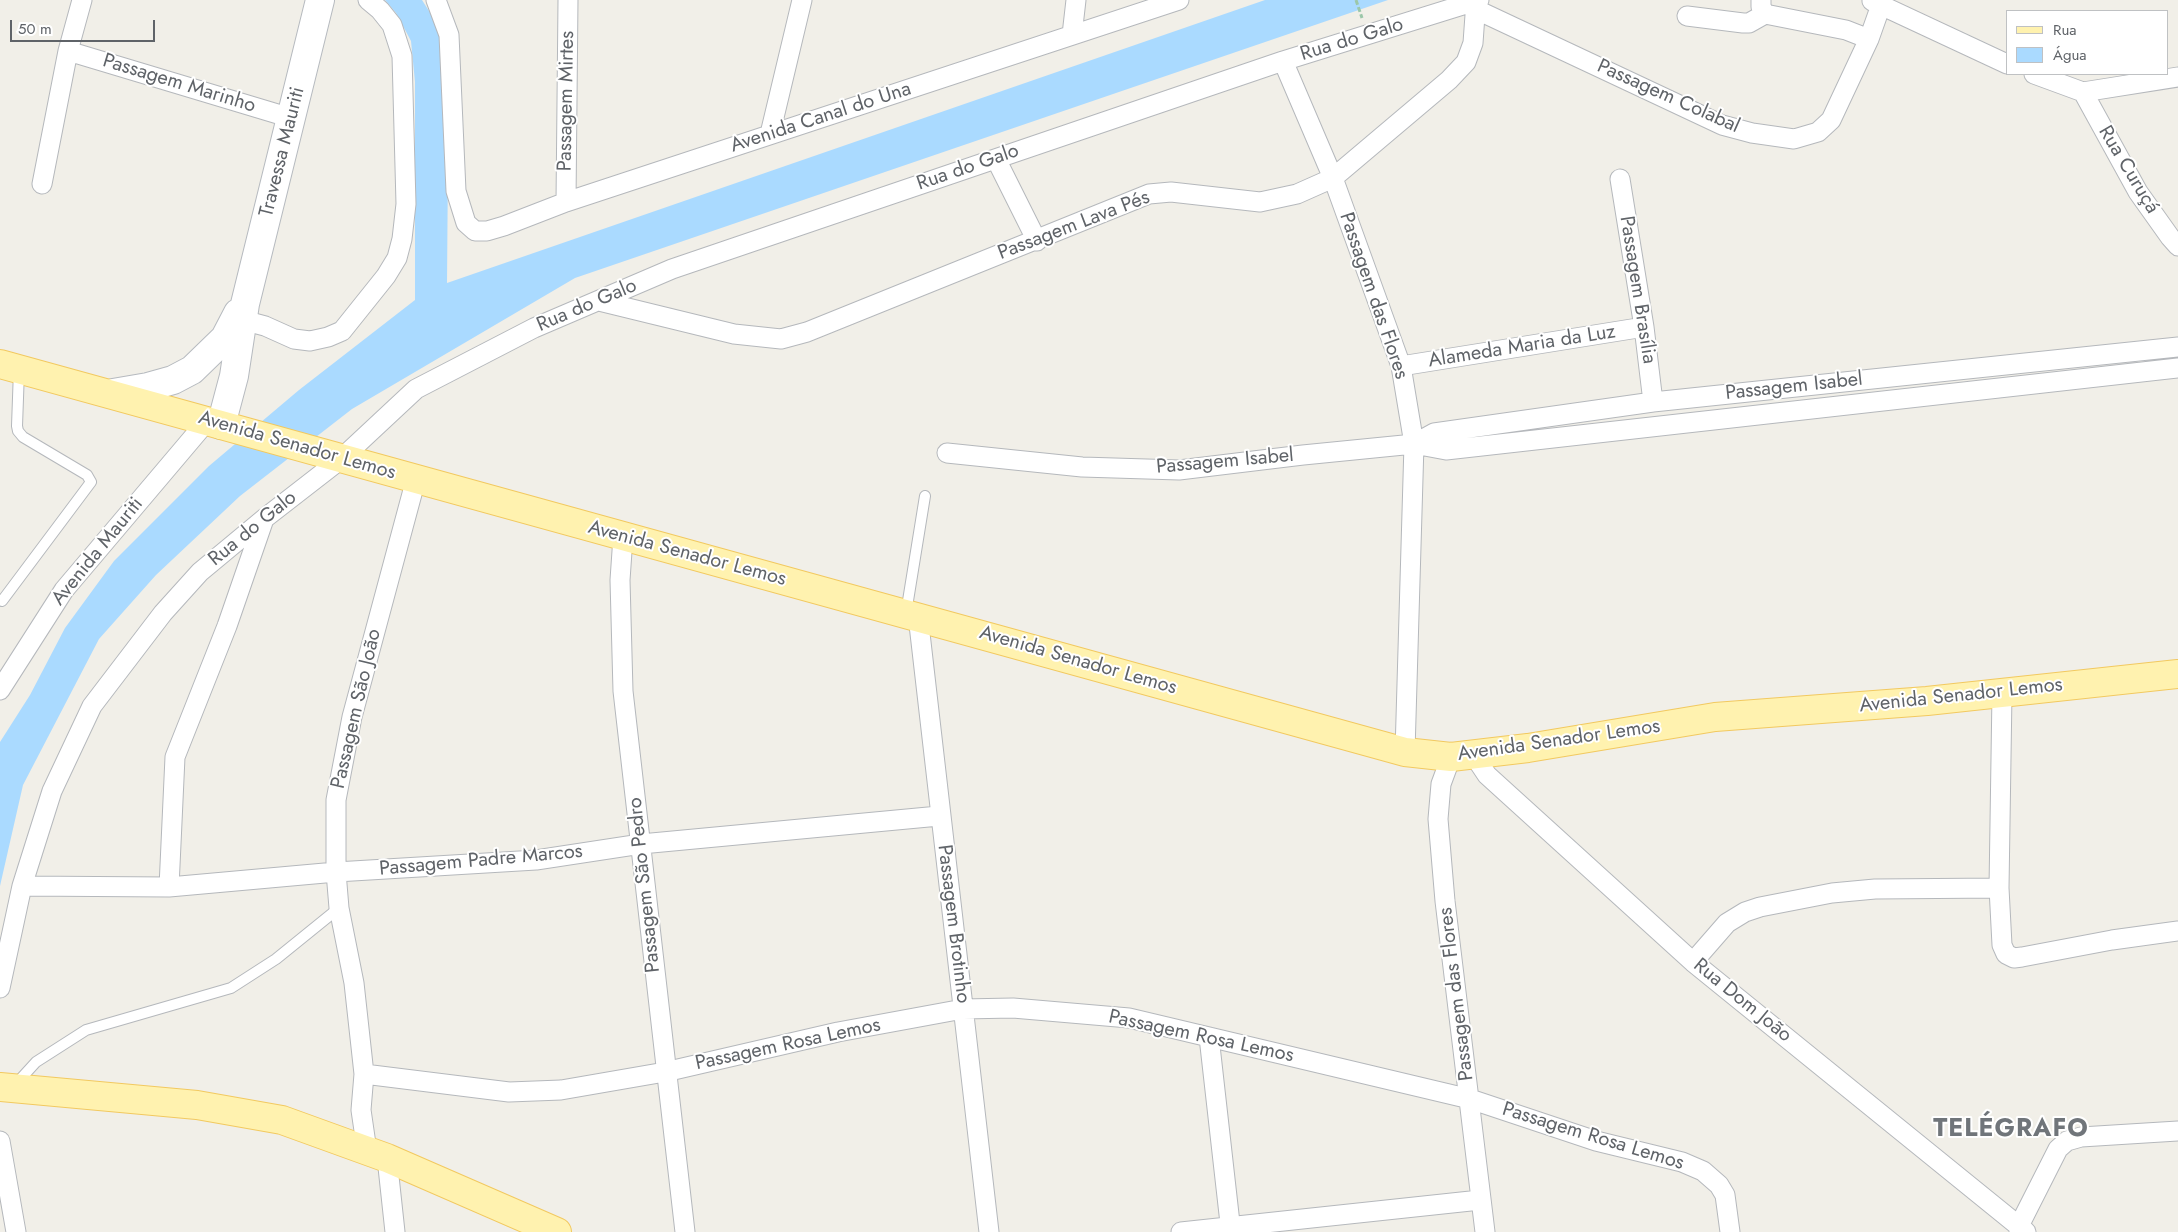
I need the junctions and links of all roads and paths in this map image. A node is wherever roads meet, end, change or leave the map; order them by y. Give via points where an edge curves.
1 (82, 0) edge
2 (320, 0) edge
3 (368, 0) edge
4 (436, 0) edge
5 (568, 0) edge
6 (802, 0) edge
7 (1076, 0) edge
8 (1178, 0) edge
9 (1477, 3) edge
10 (1876, 3) edge
11 (1763, 7) edge
12 (1687, 16) dead end
13 (1072, 35) junction
14 (1870, 39) junction
15 (68, 51) junction
16 (1283, 61) junction
17 (2006, 64) edge
18 (2037, 75) edge
19 (2178, 77) edge
20 (2083, 92) junction
21 (291, 118) junction
22 (770, 134) junction
23 (996, 159) junction
24 (1333, 178) junction
25 (1620, 179) dead end
26 (42, 184) dead end
27 (566, 202) junction
28 (1037, 241) junction
29 (2178, 246) edge
30 (599, 301) junction
31 (241, 314) junction
32 (1644, 327) junction
33 (2178, 347) edge
34 (10, 366) edge
35 (1401, 366) junction
36 (2178, 368) edge
37 (113, 393) junction
38 (1653, 402) junction
39 (221, 425) junction
40 (1414, 444) junction
41 (947, 454) dead end
42 (341, 459) junction
43 (416, 479) junction
44 (925, 496) dead end
45 (265, 518) junction
46 (623, 537) junction
47 (2, 601) dead end
48 (912, 614) junction
49 (2178, 674) edge
50 (0, 690) edge
51 (2002, 693) junction
52 (1405, 752) junction
53 (1462, 755) junction
54 (939, 816) junction
55 (641, 844) junction
56 (336, 872) junction
57 (22, 886) junction
58 (169, 887) junction
59 (1999, 888) junction
60 (339, 908) junction
61 (2178, 931) edge
62 (1693, 962) junction
63 (0, 988) edge
64 (963, 1009) junction
65 (1209, 1036) junction
66 (665, 1072) junction
67 (364, 1074) junction
68 (6, 1088) edge
69 (1470, 1099) junction
70 (2178, 1132) edge
71 (0, 1141) edge
72 (377, 1154) junction
73 (1480, 1200) junction
74 (1230, 1230) edge
75 (2022, 1230) edge
76 (16, 1232) edge
77 (396, 1232) edge
78 (557, 1232) edge
79 (685, 1232) edge
80 (989, 1232) edge
81 (1181, 1232) edge
82 (1485, 1232) edge
83 (1730, 1232) edge

1 - 15 street
2 - 21 main road, Travessa Mauriti
3 - 31 street via 392,25 402,56 406,204 397,258 342,331 328,337 310,342 294,339
4 - 27 street, Avenida Canal do Una via 449,35 456,191 466,223 475,231 487,231
5 - 27 street, Passagem Mirtes
6 - 22 street
7 - 13 street
8 - 13 street, Avenida Canal do Una
9 - 14 street, Passagem Colabal via 1722,125 1794,139 1818,132 1831,120
9 - 16 street, Rua do Galo
9 - 24 street, Passagem Lava Pés via 1473,44 1466,62
10 - 14 street, Passagem Colabal
10 - 17 street
11 - 12 street via 1749,23
11 - 14 street
13 - 22 street, Avenida Canal do Una
15 - 21 street, Passagem Marinho
15 - 26 street
16 - 23 street, Rua do Galo
16 - 24 street, Passagem das Flores
18 - 20 street
19 - 20 street
20 - 29 street, Rua Curuçá via 2138,192
21 - 31 main road, Travessa Mauriti
22 - 27 street, Avenida Canal do Una
23 - 28 street
23 - 30 street, Rua do Galo via 672,269
24 - 28 street, Passagem Lava Pés via 1297,194 1260,202 1171,192 1149,194
24 - 35 street, Passagem das Flores
25 - 32 street, Passagem Brasília
28 - 30 street, Passagem Lava Pés via 807,332 781,339 734,334
30 - 42 street, Rua do Galo via 534,328 416,389
31 - 37 main road, Travessa Mauriti via 225,338 192,370 173,380
31 - 39 main road, Travessa Mauriti via 234,376
32 - 35 street, Alameda Maria da Luz
32 - 38 street, Passagem Brasília
33 - 38 street, Passagem Isabel
34 - 37 main road, Avenida Senador Lemos
34 - 47 lane via 18,431 87,475 91,482
35 - 40 street, Passagem das Flores
36 - 40 street, Passagem Isabel via 1446,450
37 - 39 main road, Avenida Senador Lemos
38 - 40 street, Passagem Isabel via 1434,433
39 - 42 main road, Avenida Senador Lemos
39 - 50 street, Avenida Mauriti via 64,590
40 - 41 street, Passagem Isabel via 1179,470 1082,467
40 - 52 street, Passagem das Flores
42 - 43 main road, Avenida Senador Lemos
42 - 45 street, Rua do Galo
43 - 46 main road, Avenida Senador Lemos
43 - 56 street, Passagem São João via 352,717 336,800
44 - 48 lane
45 - 57 street, Rua do Galo via 200,572 92,706 52,791
45 - 58 street via 175,757
46 - 48 main road, Avenida Senador Lemos
46 - 55 street, Passagem São Pedro via 620,598 623,691
48 - 52 main road, Avenida Senador Lemos
48 - 54 street, Passagem Brotinho
49 - 51 main road, Avenida Senador Lemos
51 - 53 main road, Avenida Senador Lemos via 1715,718 1528,748
51 - 59 street
52 - 53 main road, Avenida Senador Lemos
53 - 62 street, Rua Dom João
53 - 69 street, Passagem das Flores via 1441,784 1438,819
54 - 55 street, Passagem Padre Marcos
54 - 64 street, Passagem Brotinho
55 - 56 street, Passagem Padre Marcos via 536,860
55 - 66 street, Passagem São Pedro
56 - 58 street, Passagem Padre Marcos
56 - 60 street, Passagem São João
57 - 58 street, Passagem Padre Marcos
57 - 63 street, Rua do Galo
59 - 61 street via 2002,945 2006,954 2012,957
59 - 62 street via 1832,893 1760,907 1727,923
60 - 67 street, Passagem São João via 354,983
60 - 68 lane via 276,959 231,988 86,1030 36,1062
62 - 75 street, Rua Dom João
64 - 65 street, Passagem Rosa Lemos via 1014,1008 1129,1018
64 - 66 street, Passagem Rosa Lemos via 838,1032
64 - 80 street, Passagem Brotinho
65 - 69 street, Passagem Rosa Lemos
65 - 74 street
66 - 67 street, Passagem Rosa Lemos via 539,1092 509,1092
66 - 79 street, Passagem São Pedro
67 - 72 street, Passagem São João via 360,1110
68 - 72 main road via 197,1104 282,1120
69 - 73 street, Passagem das Flores
69 - 83 street, Passagem Rosa Lemos via 1596,1142 1682,1162 1703,1171 1719,1185 1724,1195
70 - 75 street via 2081,1136 2067,1142 2058,1149
71 - 76 street
72 - 77 street, Passagem São João
72 - 78 main road
73 - 74 street
73 - 82 street, Passagem das Flores
74 - 81 street

